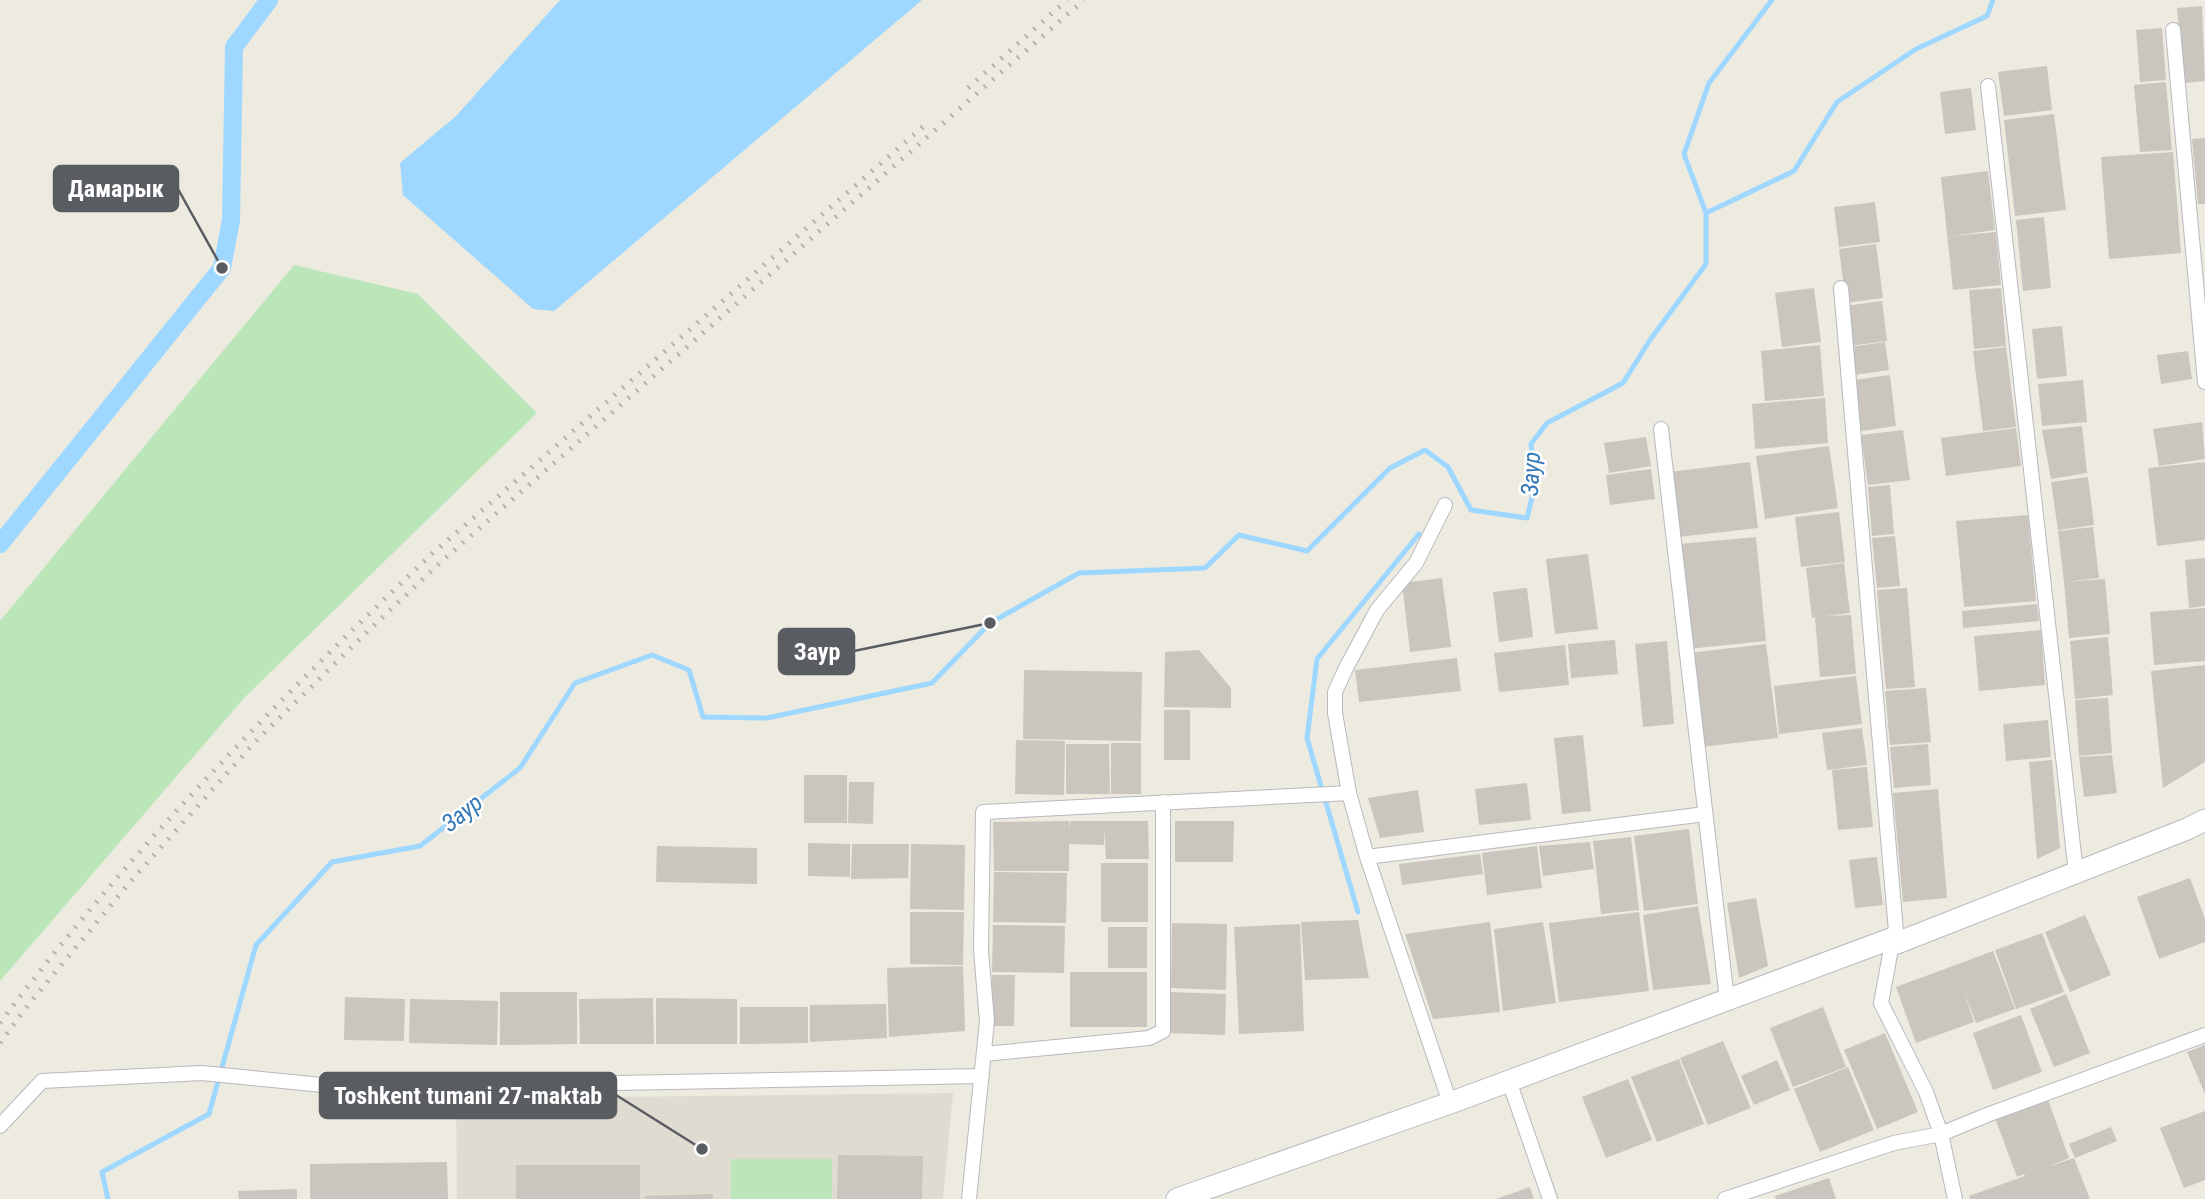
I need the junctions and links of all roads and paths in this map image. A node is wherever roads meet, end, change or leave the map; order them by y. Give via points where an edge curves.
1 (2173, 30) dead end
2 (1988, 86) dead end
3 (1840, 288) dead end
4 (2205, 382) edge
5 (1661, 429) dead end
6 (1445, 505) dead end
7 (1349, 793) junction
8 (1163, 802) junction
9 (1705, 814) junction
10 (2205, 820) edge
11 (1367, 857) junction
12 (2076, 873) junction
13 (1895, 940) junction
14 (1727, 1000) junction
15 (2205, 1035) edge
16 (984, 1054) junction
17 (982, 1076) junction
18 (1509, 1081) junction
19 (1450, 1103) junction
20 (0, 1126) edge
21 (1941, 1134) junction
22 (969, 1199) edge
23 (1177, 1199) edge
24 (1550, 1199) edge
25 (1725, 1199) edge
26 (1955, 1199) edge

1 - 4 street
2 - 12 street
3 - 13 street
5 - 9 street
6 - 7 street via 1416,564 1377,610 1335,692
7 - 8 street
7 - 11 street
8 - 16 street via 1163,1031 1149,1038
8 - 16 street via 984,812
9 - 11 street
9 - 14 street
10 - 12 street
11 - 19 street
12 - 13 street
13 - 14 street
13 - 21 street via 1881,1003 1926,1092
14 - 18 street
15 - 21 street
16 - 17 street
17 - 20 street via 353,1088 202,1073 41,1081
17 - 22 street
18 - 19 street
18 - 24 street
19 - 23 street
21 - 25 street via 1894,1143
21 - 26 street

